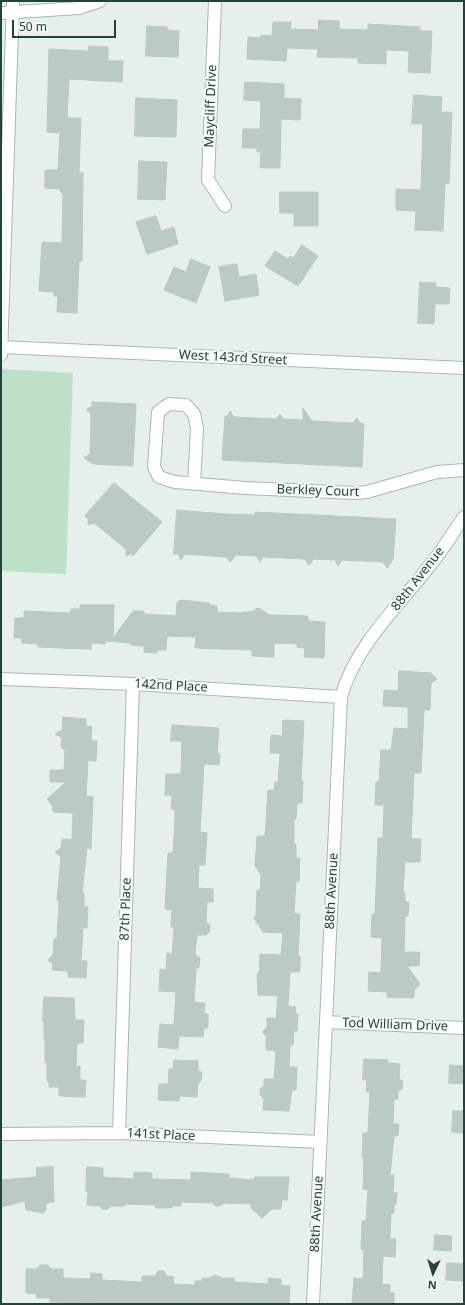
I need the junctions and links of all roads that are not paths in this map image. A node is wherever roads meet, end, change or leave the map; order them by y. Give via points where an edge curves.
1 (13, 1) edge
2 (100, 1) edge
3 (214, 1) edge
4 (7, 14) edge
5 (225, 206) dead end
6 (4, 209) edge
7 (1, 348) edge
8 (1, 355) edge
9 (464, 368) edge
10 (464, 470) edge
11 (194, 484) junction
12 (464, 517) edge
13 (1, 679) edge
14 (133, 684) junction
15 (342, 696) junction
16 (326, 1022) junction
17 (464, 1028) edge
18 (119, 1133) junction
19 (1, 1134) edge
20 (321, 1142) junction
21 (313, 1304) edge

1 - 4 street
2 - 4 street via 79,8
3 - 5 street, Maycliff Drive via 208,180
4 - 6 street
6 - 7 street
7 - 8 street
7 - 9 street, West 143rd Street
10 - 11 street, Berkley Court via 438,472 355,493
11 - 11 street, Berkley Court via 159,477 154,467 158,412 169,404 186,406 194,414 197,428
12 - 15 street, 88th Avenue via 435,559 367,643 347,678
13 - 14 street, 142nd Place
14 - 15 street, 142nd Place
14 - 18 street, 87th Place
15 - 16 street, 88th Avenue
16 - 17 street, Tod William Drive
16 - 20 street, 88th Avenue
18 - 19 street, 141st Place
18 - 20 street, 141st Place
20 - 21 street, 88th Avenue

